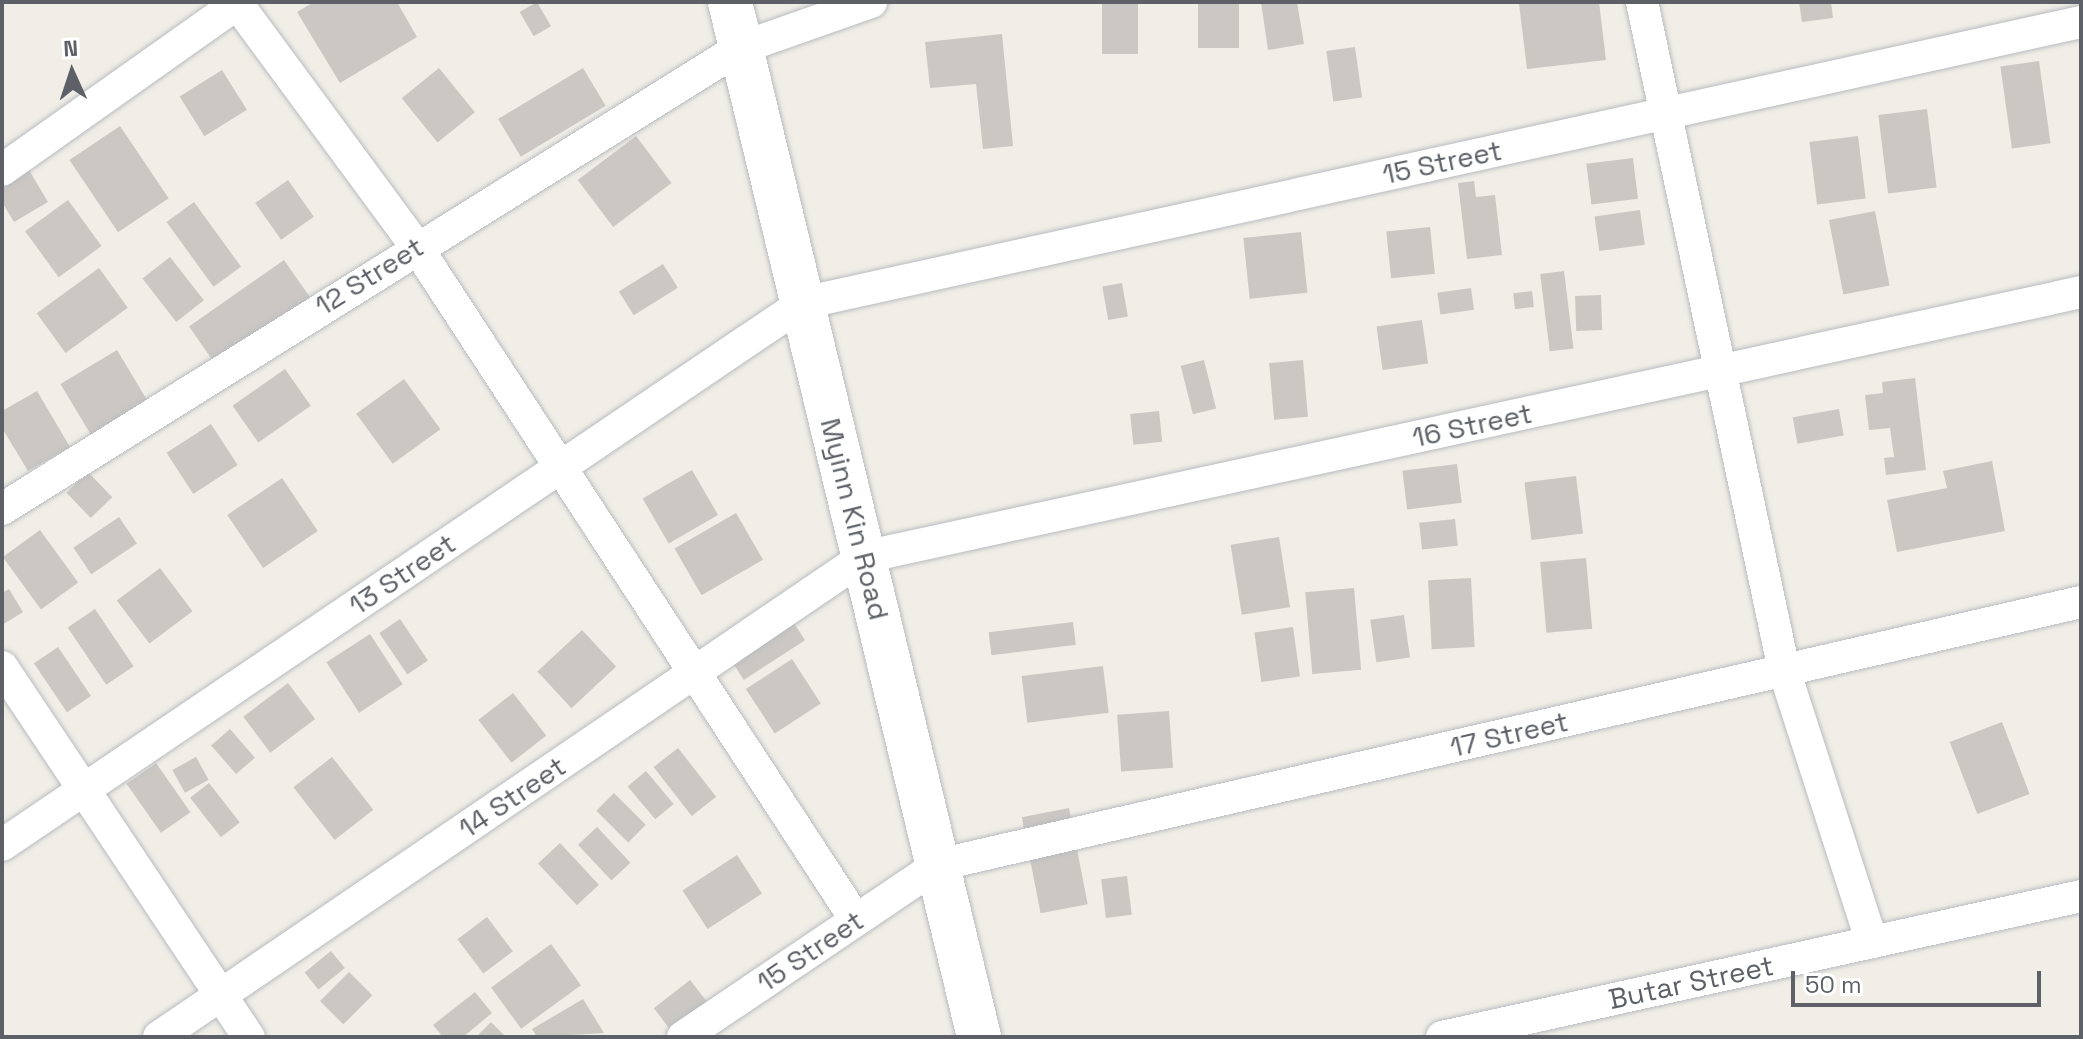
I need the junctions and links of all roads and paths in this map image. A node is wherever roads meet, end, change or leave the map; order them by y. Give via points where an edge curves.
1 (237, 2) edge
2 (730, 2) edge
3 (871, 2) edge
4 (1642, 2) edge
5 (2081, 22) edge
6 (740, 48) junction
7 (1666, 113) junction
8 (2, 170) edge
9 (416, 246) junction
10 (2081, 292) edge
11 (803, 303) junction
12 (1721, 371) junction
13 (557, 469) junction
14 (2, 509) edge
15 (864, 557) junction
16 (2081, 602) edge
17 (2, 667) edge
18 (1784, 670) junction
19 (693, 674) junction
20 (84, 789) junction
21 (2, 845) edge
22 (938, 865) junction
23 (2081, 896) edge
24 (856, 920) junction
25 (1872, 942) junction
26 (221, 995) junction
27 (159, 1037) edge
28 (249, 1037) edge
29 (683, 1037) edge
30 (979, 1037) edge
31 (1442, 1037) edge

1 - 8 street
1 - 9 street
2 - 6 street, Myinn Kin Road
3 - 6 street
4 - 7 street
5 - 7 street, 15 Street
6 - 9 street, 12 Street
6 - 11 street, Myinn Kin Road
7 - 11 street, 15 Street
7 - 12 street
9 - 13 street
9 - 14 street, 12 Street
10 - 12 street, 16 Street
11 - 13 street, 13 Street
11 - 15 street, Myinn Kin Road
12 - 15 street, 16 Street
12 - 18 street
13 - 19 street
13 - 20 street, 13 Street
15 - 19 street, 14 Street
15 - 22 street, Myinn Kin Road
16 - 18 street, 17 Street
17 - 20 street
18 - 22 street, 17 Street
18 - 25 street
19 - 24 street
19 - 26 street, 14 Street
20 - 21 street, 13 Street
20 - 26 street
22 - 24 street, 15 Street
22 - 30 street, Myinn Kin Road
23 - 25 street, Butar Street
24 - 29 street, 15 Street
25 - 31 street, Butar Street
26 - 27 street, 14 Street
26 - 28 street

